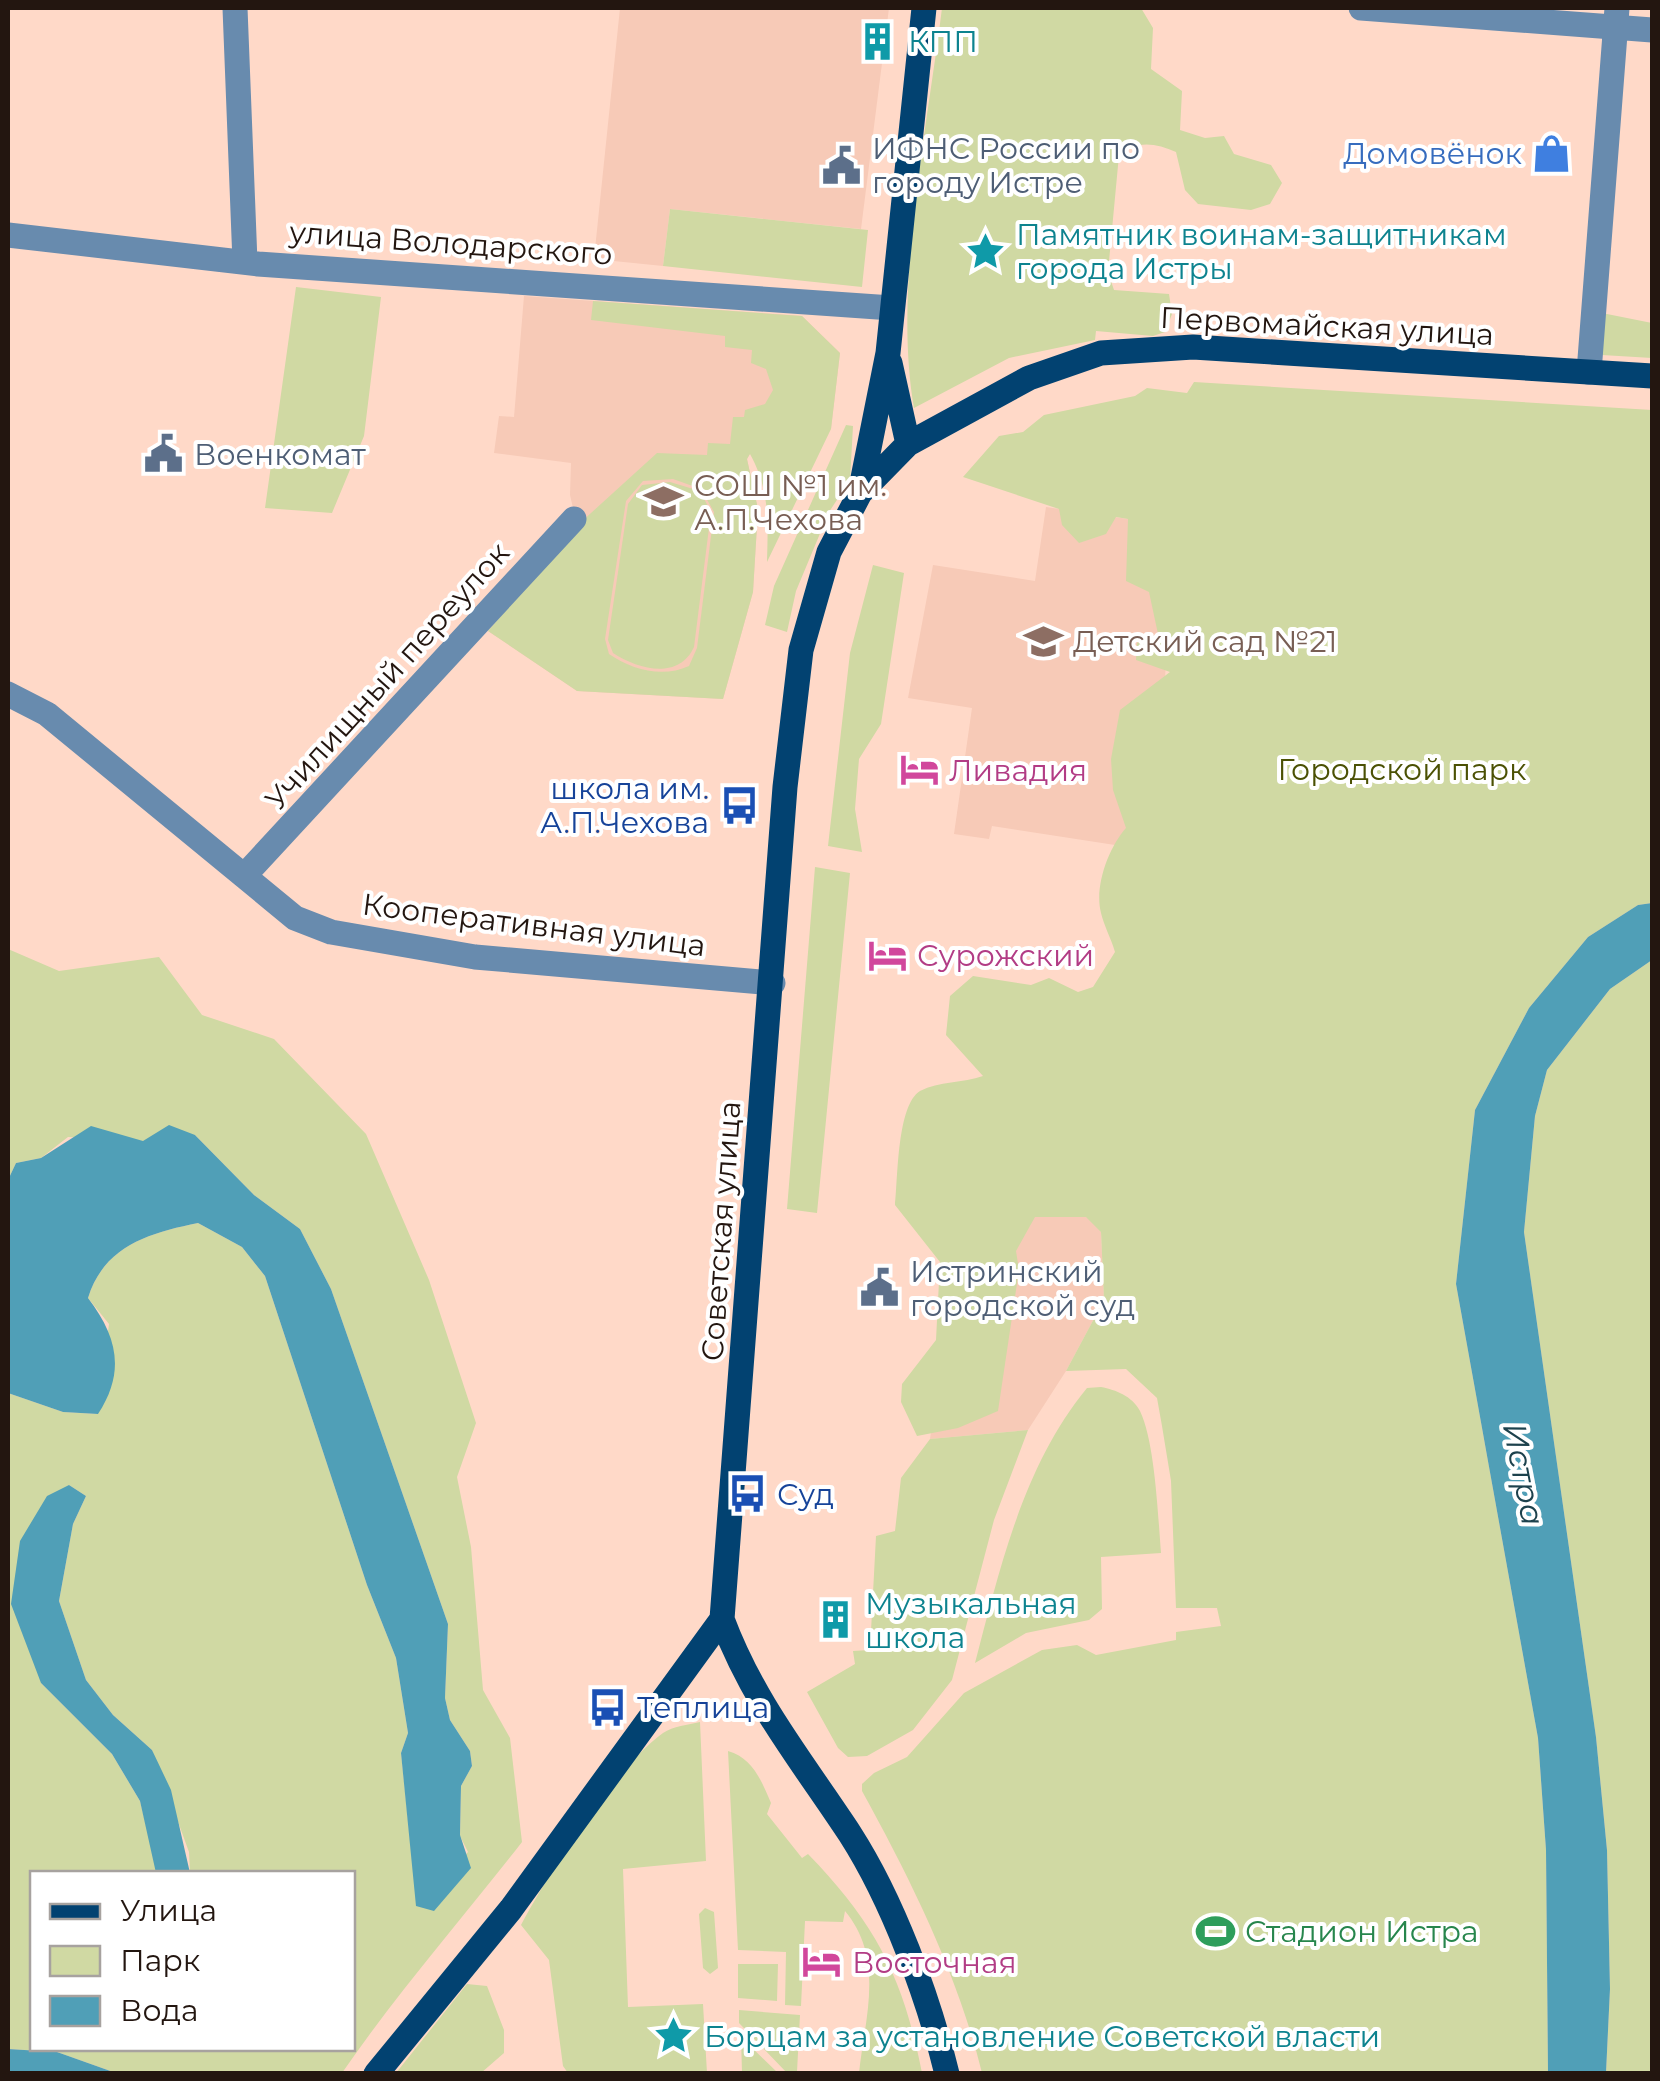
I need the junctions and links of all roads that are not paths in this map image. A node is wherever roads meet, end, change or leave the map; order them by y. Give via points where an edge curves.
1 (235, 8) edge
2 (924, 8) edge
3 (1361, 8) edge
4 (1616, 18) edge
5 (1652, 30) edge
6 (8, 236) edge
7 (245, 262) junction
8 (892, 308) junction
9 (888, 353) junction
10 (1589, 372) junction
11 (1652, 376) edge
12 (908, 444) junction
13 (860, 494) junction
14 (574, 518) dead end
15 (8, 694) edge
16 (246, 876) junction
17 (773, 983) junction
18 (722, 1619) junction
19 (376, 2074) edge
20 (947, 2074) edge

1 - 7 street
2 - 8 main road, Советская улица
3 - 4 street
4 - 5 street
4 - 10 street
6 - 7 street, улица Володарского
7 - 8 street, улица Володарского
8 - 9 main road, Советская улица
9 - 12 main road, Советская улица
9 - 13 main road, Советская улица
10 - 11 main road, Первомайская улица
10 - 12 main road, Первомайская улица via 1192,347 1101,353 1029,378
12 - 13 main road, Первомайская улица
13 - 17 main road, Советская улица via 829,552 801,650
14 - 16 street, Училищный переулок
15 - 16 street, Кооперативная улица via 47,714
16 - 17 street, Кооперативная улица via 295,918 370,940 561,966
17 - 18 main road, Советская улица
18 - 19 main road via 511,1909
18 - 20 main road, Советская улица via 742,1674 884,1895

